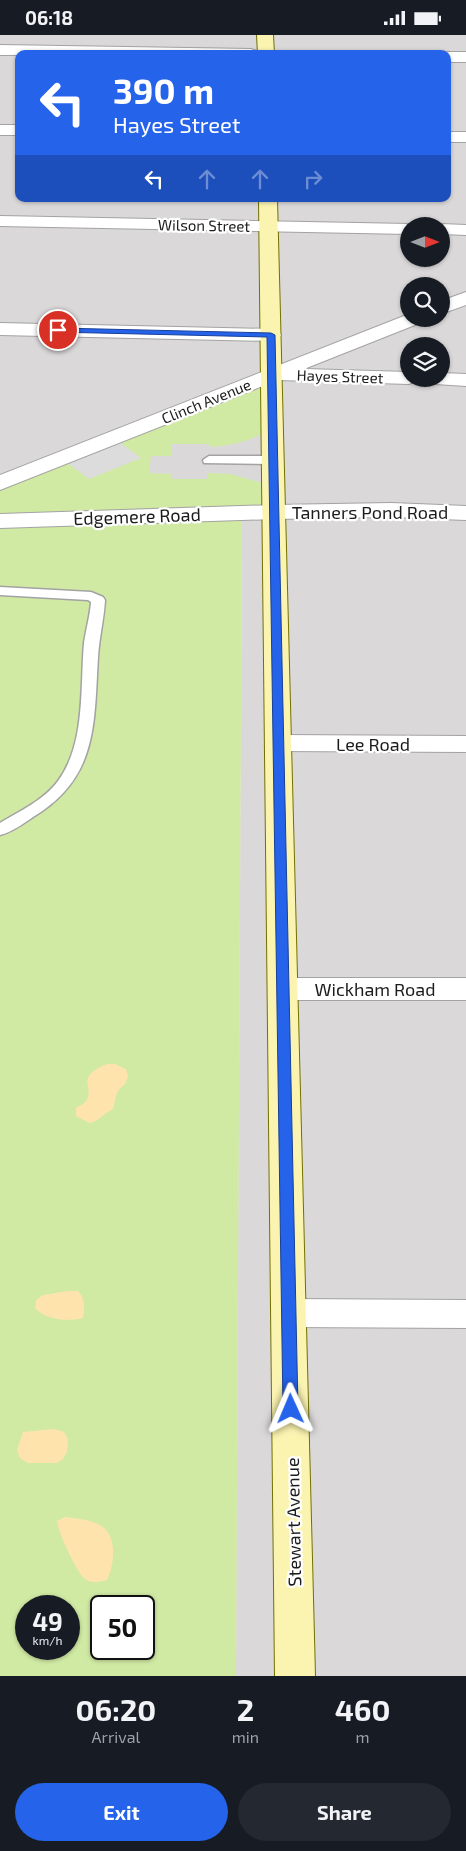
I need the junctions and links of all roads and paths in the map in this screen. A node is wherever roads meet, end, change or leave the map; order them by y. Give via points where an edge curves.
1 (265, 35) edge
2 (0, 50) edge
3 (15, 50) edge
4 (266, 50) edge
5 (451, 57) edge
6 (466, 57) edge
7 (0, 130) edge
8 (15, 130) edge
9 (451, 137) edge
10 (466, 137) edge
11 (268, 202) edge
12 (0, 221) edge
13 (268, 226) junction
14 (400, 229) edge
15 (450, 229) edge
16 (466, 230) edge
17 (466, 298) edge
18 (450, 304) edge
19 (400, 324) edge
20 (0, 329) edge
21 (271, 335) junction
22 (272, 375) junction
23 (400, 378) edge
24 (450, 380) edge
25 (466, 380) edge
26 (209, 460) dead end
27 (274, 460) junction
28 (0, 483) edge
29 (274, 512) junction
30 (466, 513) edge
31 (0, 521) edge
32 (0, 591) edge
33 (279, 743) junction
34 (466, 744) edge
35 (0, 831) edge
36 (283, 989) junction
37 (466, 989) edge
38 (289, 1313) junction
39 (466, 1314) edge
40 (296, 1676) edge

1 - 4 main road
2 - 3 street
5 - 6 street
7 - 8 street
9 - 10 street
11 - 13 main road, Stewart Avenue
12 - 13 street, Wilson Street
13 - 14 street, Wilson Street
13 - 21 main road, Stewart Avenue
15 - 16 street
17 - 18 street
19 - 22 street, Clinch Avenue
20 - 21 street
21 - 22 main road, Stewart Avenue
22 - 23 street, Hayes Street
22 - 27 main road, Stewart Avenue
22 - 28 street, Clinch Avenue
24 - 25 street
26 - 27 lane
27 - 29 main road, Stewart Avenue
29 - 30 street, Tanners Pond Road via 391,510
29 - 31 street, Edgemere Road
29 - 33 main road, Stewart Avenue
32 - 35 lane via 91,596 98,600 98,606 76,767 64,785 45,801
33 - 34 street, Lee Road
33 - 36 main road, Stewart Avenue
36 - 37 street, Wickham Road
36 - 38 main road, Stewart Avenue
38 - 39 street
38 - 40 main road, Stewart Avenue

